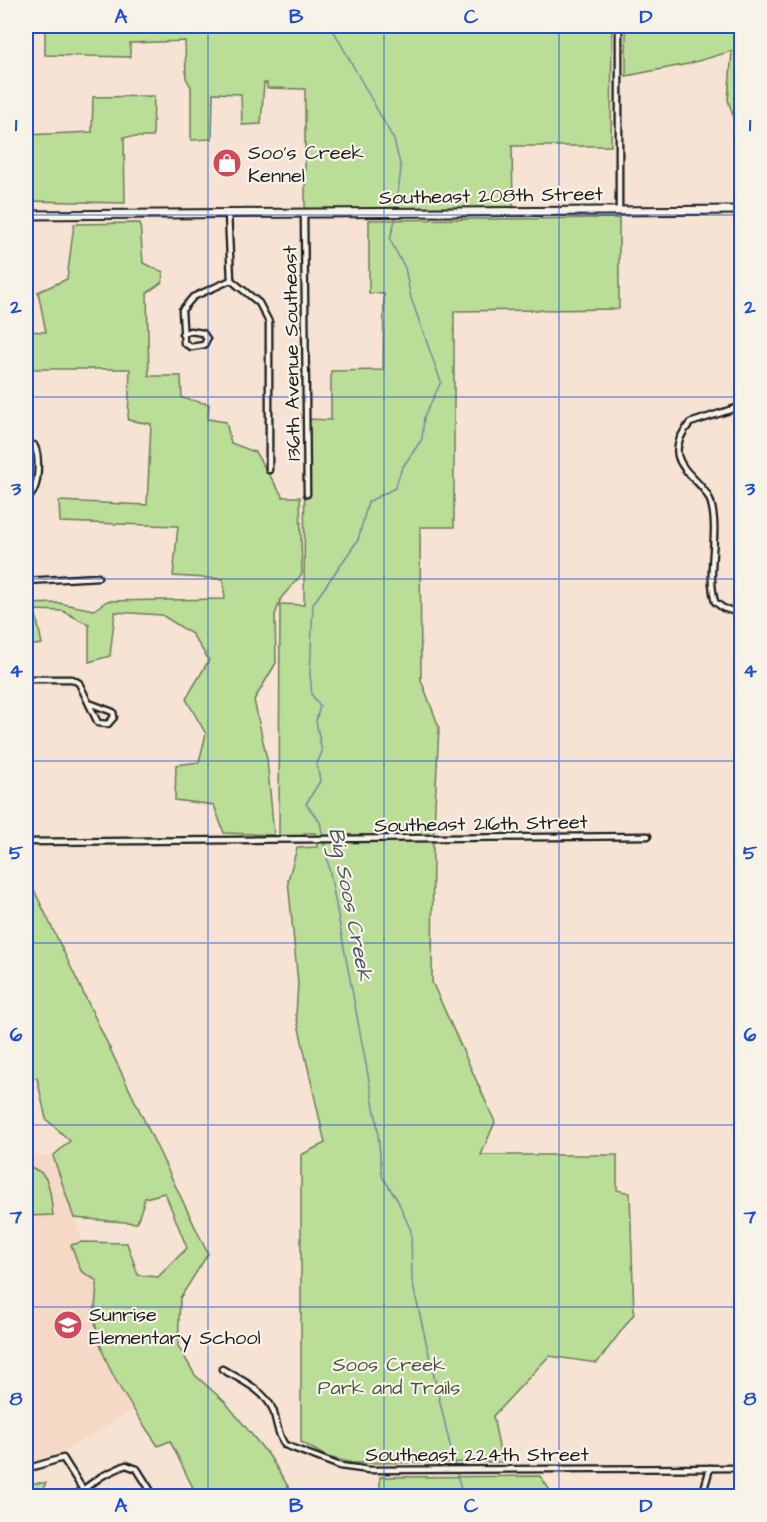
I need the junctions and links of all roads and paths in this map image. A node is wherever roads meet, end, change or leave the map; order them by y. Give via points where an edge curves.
1 (619, 26) edge
2 (619, 210) junction
3 (741, 210) edge
4 (228, 213) junction
5 (304, 213) junction
6 (26, 215) edge
7 (231, 280) junction
8 (182, 334) junction
9 (741, 406) edge
10 (26, 443) edge
11 (269, 470) dead end
12 (307, 494) dead end
13 (32, 495) dead end
14 (98, 577) dead end
15 (26, 581) edge
16 (741, 614) edge
17 (26, 679) edge
18 (89, 703) junction
19 (648, 836) dead end
20 (26, 842) edge
21 (222, 1369) dead end
22 (710, 1468) junction
23 (741, 1468) edge
24 (26, 1469) edge
25 (82, 1490) junction
26 (74, 1497) edge
27 (87, 1497) edge
28 (154, 1497) edge
29 (702, 1497) edge

1 - 2 street
2 - 3 street, Southeast 208th Street
2 - 5 street, Southeast 208th Street
4 - 5 street, Southeast 208th Street
4 - 6 street, Southeast 208th Street
4 - 7 street
5 - 12 street, 136th Avenue Southeast
7 - 8 street via 187,302 181,315
7 - 11 street via 259,303 269,322
8 - 8 street via 187,346 207,342 201,332
9 - 16 street via 690,423 680,442 682,466 712,506 716,602
10 - 13 street via 37,452 36,489
14 - 15 street
17 - 18 street via 72,679 79,683
18 - 18 street via 98,723 108,724 114,717 105,707
19 - 20 street, Southeast 216th Street
21 - 22 street, Southeast 224th Street via 266,1399 281,1440 291,1449 350,1469
22 - 23 street, Southeast 224th Street
22 - 29 street
24 - 25 street via 63,1458
25 - 26 street
25 - 27 street
25 - 28 street via 121,1466 131,1466 137,1469

